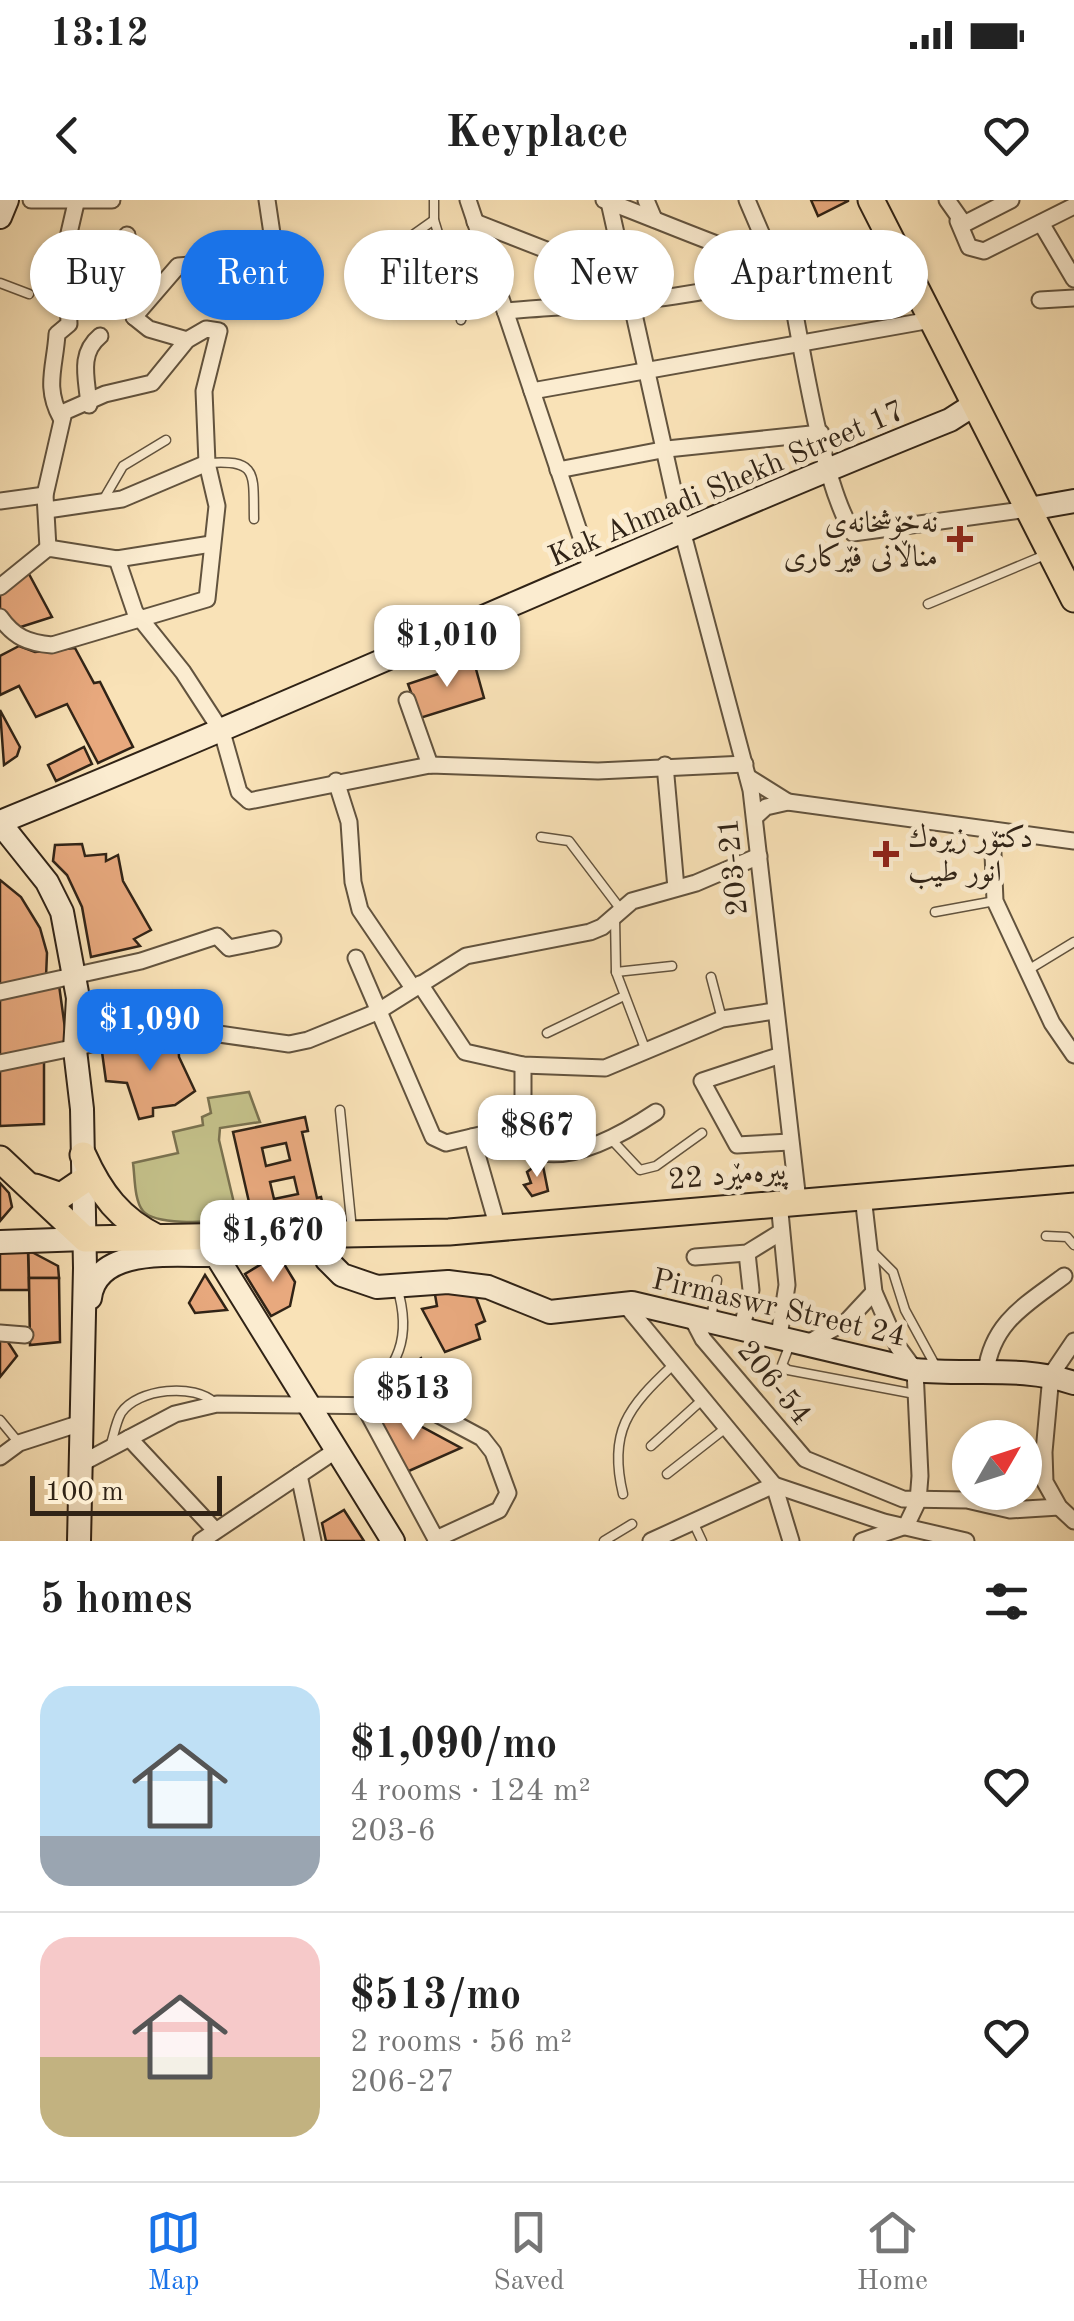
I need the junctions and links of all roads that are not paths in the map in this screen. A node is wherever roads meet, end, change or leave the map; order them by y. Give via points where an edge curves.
1 (7, 200) edge
2 (30, 200) edge
3 (112, 200) edge
4 (267, 200) edge
5 (434, 200) edge
6 (468, 200) edge
7 (646, 200) edge
8 (747, 200) edge
9 (872, 200) edge
10 (947, 200) edge
11 (1011, 200) edge
12 (606, 201) edge
13 (76, 204) junction
14 (1074, 206) edge
15 (0, 217) edge
16 (654, 218) junction
17 (434, 220) junction
18 (958, 221) junction
19 (475, 222) junction
20 (1040, 223) junction
21 (271, 230) edge
22 (420, 230) edge
23 (437, 230) edge
24 (478, 230) edge
25 (614, 230) edge
26 (762, 230) edge
27 (887, 230) edge
28 (694, 233) edge
29 (534, 245) edge
30 (181, 268) edge
31 (1074, 279) edge
32 (0, 283) edge
33 (161, 284) edge
34 (29, 294) dead end
35 (1074, 298) edge
36 (1040, 300) dead end
37 (928, 313) edge
38 (138, 320) edge
39 (508, 320) edge
40 (637, 320) edge
41 (796, 320) edge
42 (886, 320) edge
43 (100, 336) dead end
44 (187, 340) junction
45 (802, 343) junction
46 (649, 372) junction
47 (532, 391) junction
48 (90, 404) junction
49 (975, 404) junction
50 (61, 418) junction
51 (822, 433) junction
52 (166, 440) dead end
53 (668, 449) junction
54 (207, 463) junction
55 (829, 468) junction
56 (558, 470) junction
57 (0, 501) edge
58 (1074, 501) edge
59 (102, 502) junction
60 (46, 503) junction
61 (1030, 508) junction
62 (254, 519) dead end
63 (683, 534) junction
64 (212, 544) junction
65 (48, 548) junction
66 (1049, 553) junction
67 (117, 560) junction
68 (593, 573) junction
69 (0, 587) edge
70 (1074, 599) edge
71 (928, 604) dead end
72 (0, 617) edge
73 (144, 619) junction
74 (407, 700) dead end
75 (222, 732) junction
76 (430, 765) junction
77 (665, 765) junction
78 (746, 770) junction
79 (336, 781) junction
80 (788, 802) junction
81 (755, 817) junction
82 (0, 823) edge
83 (992, 830) junction
84 (541, 837) dead end
85 (1074, 842) edge
86 (759, 856) junction
87 (676, 888) junction
88 (995, 901) junction
89 (935, 912) dead end
90 (618, 914) junction
91 (273, 938) dead end
92 (1074, 942) edge
93 (356, 958) dead end
94 (672, 966) dead end
95 (1028, 970) junction
96 (616, 972) junction
97 (75, 976) junction
98 (711, 976) dead end
99 (417, 986) junction
100 (0, 992) edge
101 (624, 996) junction
102 (774, 1010) junction
103 (376, 1012) junction
104 (722, 1019) junction
105 (546, 1032) dead end
106 (75, 1050) junction
107 (646, 1052) junction
108 (1074, 1054) edge
109 (778, 1056) junction
110 (0, 1063) edge
111 (523, 1065) junction
112 (340, 1110) dead end
113 (656, 1112) dead end
114 (524, 1124) junction
115 (702, 1133) dead end
116 (472, 1136) junction
117 (610, 1138) junction
118 (790, 1142) junction
119 (0, 1159) edge
120 (83, 1168) junction
121 (1074, 1179) edge
122 (30, 1184) junction
123 (864, 1196) junction
124 (788, 1201) junction
125 (498, 1228) junction
126 (781, 1232) junction
127 (352, 1234) junction
128 (320, 1236) junction
129 (1046, 1236) dead end
130 (86, 1238) junction
131 (162, 1240) junction
132 (0, 1242) edge
133 (1074, 1245) edge
134 (210, 1247) junction
135 (866, 1247) junction
136 (747, 1252) junction
137 (695, 1256) dead end
138 (1064, 1276) dead end
139 (716, 1280) dead end
140 (397, 1287) junction
141 (874, 1292) junction
142 (624, 1303) junction
143 (702, 1319) junction
144 (742, 1328) junction
145 (0, 1333) edge
146 (25, 1336) dead end
147 (85, 1336) junction
148 (793, 1339) junction
149 (1074, 1341) edge
150 (672, 1366) junction
151 (926, 1371) junction
152 (986, 1372) junction
153 (1050, 1375) junction
154 (1074, 1383) edge
155 (915, 1394) junction
156 (702, 1400) junction
157 (217, 1404) junction
158 (362, 1404) junction
159 (308, 1408) junction
160 (0, 1420) edge
161 (84, 1422) junction
162 (727, 1427) junction
163 (129, 1438) junction
164 (19, 1443) junction
165 (651, 1446) dead end
166 (110, 1448) junction
167 (335, 1451) junction
168 (0, 1458) edge
169 (82, 1463) junction
170 (667, 1474) dead end
171 (299, 1475) junction
172 (774, 1485) junction
173 (624, 1494) dead end
174 (918, 1501) junction
175 (1059, 1507) junction
176 (1074, 1521) edge
177 (632, 1524) dead end
178 (694, 1524) junction
179 (906, 1526) junction
180 (214, 1529) junction
181 (788, 1538) edge
182 (436, 1540) edge
183 (960, 1540) edge
184 (78, 1541) edge
185 (201, 1541) edge
186 (313, 1541) edge
187 (393, 1541) edge
188 (604, 1541) edge
189 (651, 1541) edge
190 (702, 1541) edge
191 (862, 1541) edge

1 - 15 main road
2 - 13 street
3 - 13 street
4 - 21 street
5 - 17 lane
6 - 19 street
7 - 16 street
8 - 26 street
9 - 27 main road
10 - 18 street
11 - 18 street
12 - 16 street
12 - 25 street, 203-21
13 - 50 street via 66,246 69,324 57,334 48,374
14 - 20 street
16 - 28 street
17 - 22 lane
17 - 23 lane
18 - 20 street via 975,252
19 - 24 street
19 - 29 street
20 - 31 street
30 - 33 street
32 - 34 lane
35 - 36 street
37 - 49 main road
38 - 44 street
39 - 47 street
40 - 46 street, 203-21
41 - 45 street
42 - 45 street
43 - 48 street via 85,358
44 - 48 street via 152,384
44 - 54 street via 206,328 219,331 204,392
45 - 46 street
45 - 51 street
46 - 47 street
46 - 53 street, 203-21
47 - 56 street
48 - 50 street via 68,409
49 - 55 main road, Kak Ahmadi Shekh Street 17
49 - 61 main road
50 - 60 street
51 - 53 street
51 - 55 street
52 - 59 lane via 123,466
53 - 56 street
53 - 63 street, 203-21
54 - 59 street
54 - 62 lane via 246,465 253,474
54 - 64 street via 217,506
55 - 61 street via 853,533
55 - 63 main road, Kak Ahmadi Shekh Street 17
56 - 68 street
57 - 60 street
58 - 61 main road
59 - 60 street
60 - 65 street
61 - 66 main road
63 - 68 main road, Kak Ahmadi Shekh Street 17
63 - 78 street, 203-21
64 - 67 street
64 - 73 street via 207,599
65 - 67 street
65 - 69 street
66 - 70 main road
66 - 71 lane
67 - 73 street via 135,612
68 - 75 main road, Kak Ahmadi Shekh Street 17
72 - 73 street via 32,644 52,645
73 - 75 street
74 - 76 street
75 - 79 street via 239,792 249,801
75 - 82 main road, Kak Ahmadi Shekh Street 17
76 - 77 street via 598,772
76 - 79 street
77 - 78 street
77 - 87 street
78 - 80 street
78 - 81 street, 203-21
79 - 99 street via 349,822 360,910
80 - 81 street
80 - 83 street
81 - 86 street, 203-21
82 - 97 main road via 48,882 62,912
83 - 85 street
83 - 88 street
84 - 90 lane via 569,841
86 - 87 street
86 - 102 street, 203-21
87 - 90 street via 632,901
88 - 89 lane
88 - 95 street
90 - 96 lane
90 - 99 street via 581,935 466,956
91 - 97 street via 229,948 217,936
92 - 95 lane
93 - 103 street
94 - 96 lane
95 - 108 street
96 - 101 lane
97 - 100 street
97 - 106 main road
98 - 104 lane
99 - 103 street
99 - 111 street via 465,1052
101 - 105 lane
101 - 107 lane
102 - 104 street
102 - 109 street, 203-21
103 - 106 street via 289,1044 192,1030
103 - 116 street via 424,1124 438,1142
104 - 107 street
106 - 110 street
106 - 120 main road
107 - 111 street via 605,1068
109 - 118 street, 203-21
109 - 118 street via 702,1081 737,1145
111 - 114 street
112 - 127 lane
113 - 117 street
114 - 116 street
114 - 117 street via 542,1152 557,1155
115 - 117 lane via 640,1170
116 - 125 street
118 - 124 street, 203-21
119 - 122 main road
120 - 122 main road via 61,1196
120 - 130 main road
120 - 131 main road via 124,1218
121 - 123 main road, 22 پیرەمێرد
122 - 130 main road
123 - 124 main road, 22 پیرەمێرد
123 - 135 street
124 - 125 main road, 22 پیرەمێرد
124 - 126 street, 203-21
125 - 127 main road, 22 پیرەمێرد
126 - 136 street
126 - 148 street, 203-21
127 - 128 main road, 22 پیرەمێرد
128 - 134 main road, 22 پیرەمێرد
128 - 140 main road, Pirmaswr Street 24 via 327,1260 342,1275
129 - 133 lane via 1067,1237
130 - 131 main road, 22 پیرەمێرد
130 - 132 main road
130 - 147 main road
131 - 134 main road, 22 پیرەمێرد
134 - 147 main road via 145,1256 103,1272 91,1288
134 - 159 main road
135 - 141 street
135 - 151 lane via 893,1272
136 - 137 street
136 - 144 street via 751,1290
138 - 152 street via 1002,1326 989,1344
139 - 143 lane
140 - 142 main road, Pirmaswr Street 24 via 488,1287 550,1312
140 - 158 lane via 406,1316 402,1348
141 - 148 street via 848,1321
141 - 151 street via 898,1346
142 - 143 main road, Pirmaswr Street 24
142 - 150 street
143 - 144 main road, Pirmaswr Street 24
143 - 174 street, 206-54 via 704,1339 805,1459 868,1489
144 - 148 main road, Pirmaswr Street 24
145 - 146 street
147 - 161 main road
148 - 151 main road, Pirmaswr Street 24
148 - 155 lane via 782,1365 788,1370
149 - 153 street
150 - 156 street
150 - 173 lane via 628,1414 616,1451
151 - 152 main road, Pirmaswr Street 24
151 - 155 street
152 - 153 main road, Pirmaswr Street 24
153 - 154 main road, Pirmaswr Street 24
153 - 175 street via 1045,1482
155 - 174 street
156 - 162 street
156 - 165 lane
157 - 159 street
157 - 163 street via 175,1414
157 - 166 lane via 196,1391 140,1398 119,1416
158 - 159 street
158 - 182 street
158 - 182 street via 438,1414 482,1438 493,1452 508,1493 505,1505
159 - 167 main road
160 - 164 lane
161 - 164 street
161 - 169 main road
162 - 170 lane
162 - 172 street
163 - 166 street
163 - 180 street
164 - 168 street
166 - 169 street
167 - 171 street
167 - 187 main road
169 - 184 main road
171 - 180 street
171 - 186 street
172 - 178 street
172 - 179 street
172 - 181 street
174 - 175 street, 206-54 via 967,1500 1010,1510
174 - 179 street
175 - 176 street
177 - 188 lane
178 - 189 street
178 - 190 lane
179 - 183 street
179 - 191 street
180 - 185 street

